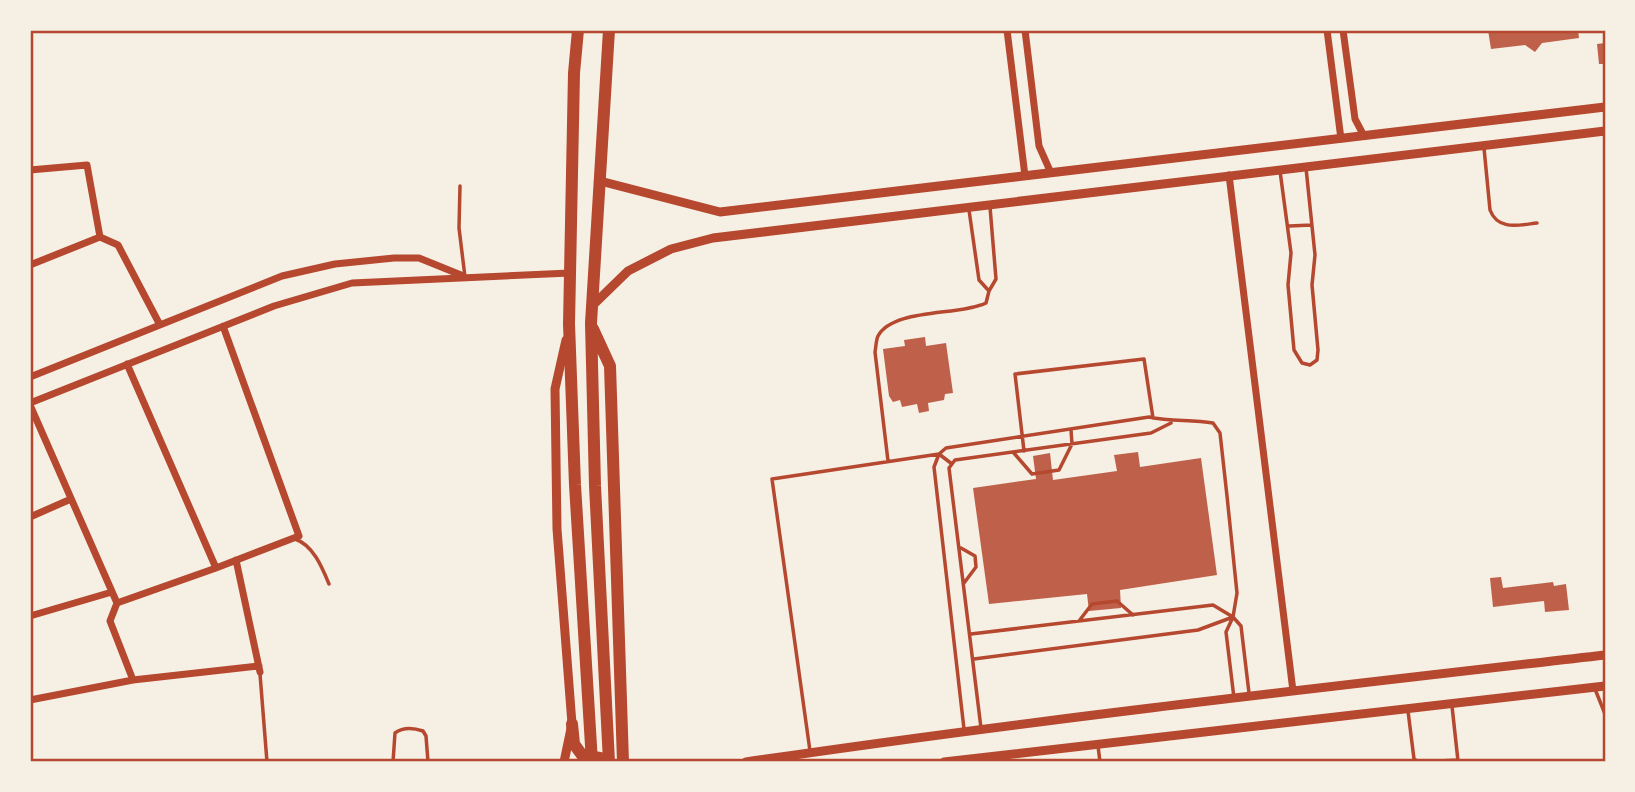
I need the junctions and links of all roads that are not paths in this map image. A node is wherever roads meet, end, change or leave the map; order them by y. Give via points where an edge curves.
1 (578, 30) edge
2 (609, 30) edge
3 (1007, 30) edge
4 (1025, 30) edge
5 (1327, 30) edge
6 (1343, 30) edge
7 (1605, 107) edge
8 (1605, 131) edge
9 (1364, 136) junction
10 (1341, 139) junction
11 (1484, 145) junction
12 (1306, 166) junction
13 (1280, 169) junction
14 (30, 170) edge
15 (1051, 173) junction
16 (1229, 175) junction
17 (1025, 176) junction
18 (600, 181) junction
19 (460, 186) dead end
20 (990, 205) junction
21 (968, 207) junction
22 (1537, 223) dead end
23 (1311, 225) junction
24 (1288, 226) junction
25 (100, 237) junction
26 (30, 265) edge
27 (569, 273) junction
28 (465, 276) junction
29 (989, 291) junction
30 (592, 306) junction
31 (591, 323) junction
32 (569, 324) junction
33 (159, 325) junction
34 (223, 326) junction
35 (127, 364) junction
36 (30, 377) edge
37 (30, 404) edge
38 (1153, 418) junction
39 (1173, 422) junction
40 (1071, 430) junction
41 (1022, 435) junction
42 (1072, 444) junction
43 (1024, 451) junction
44 (1013, 452) junction
45 (939, 454) junction
46 (888, 461) junction
47 (952, 464) junction
48 (71, 499) junction
49 (30, 517) edge
50 (293, 538) junction
51 (959, 547) junction
52 (236, 560) junction
53 (216, 568) junction
54 (964, 583) junction
55 (329, 584) dead end
56 (112, 592) junction
57 (117, 603) junction
58 (1133, 615) junction
59 (30, 616) edge
60 (1233, 617) junction
61 (1079, 621) junction
62 (970, 635) junction
63 (1605, 655) edge
64 (973, 659) junction
65 (260, 669) junction
66 (132, 680) junction
67 (1605, 686) edge
68 (1594, 687) junction
69 (1293, 691) junction
70 (1250, 696) junction
71 (1234, 698) junction
72 (30, 700) edge
73 (1452, 704) junction
74 (1408, 709) junction
75 (1605, 714) edge
76 (572, 724) junction
77 (621, 724) junction
78 (981, 729) junction
79 (964, 732) junction
80 (1098, 744) junction
81 (810, 753) junction
82 (1458, 761) edge
83 (267, 762) edge
84 (393, 762) edge
85 (428, 762) edge
86 (565, 762) edge
87 (592, 762) edge
88 (609, 762) edge
89 (623, 762) edge
90 (746, 762) edge
91 (944, 762) edge
92 (1100, 762) edge

1 - 27 highway
2 - 18 highway
3 - 17 street
4 - 15 street via 1039,146
5 - 10 street
6 - 9 street via 1355,119
7 - 9 street
8 - 11 street
9 - 10 street
10 - 15 street
11 - 12 street
11 - 22 lane via 1493,218 1512,225
12 - 13 street
12 - 23 lane
13 - 16 street
13 - 24 lane
14 - 25 street via 87,165
15 - 17 street
16 - 20 street
16 - 69 street
17 - 18 street via 720,212
18 - 30 highway
19 - 28 lane
20 - 21 street
20 - 29 lane via 996,278
21 - 29 lane via 979,280
21 - 30 street via 682,246 628,271
23 - 24 lane
23 - 24 lane via 1318,350 1317,360 1310,365 1302,363 1294,351
25 - 26 street
25 - 33 street via 118,245
27 - 28 street
27 - 32 highway
28 - 33 street via 419,258 335,264 282,276
28 - 34 street via 352,283
29 - 46 lane via 982,305 895,321 878,336 875,352
30 - 31 highway
31 - 77 highway via 610,366
31 - 88 highway
32 - 76 street via 555,389 557,529
32 - 87 highway
33 - 36 street
34 - 35 street
34 - 50 street via 299,536
35 - 37 street
35 - 53 street
37 - 48 street
38 - 39 lane
38 - 40 lane
38 - 41 lane via 1144,359 1015,374
39 - 42 lane via 1151,433
39 - 60 lane via 1213,423 1220,433 1237,593
40 - 41 lane
40 - 42 lane
41 - 43 lane
41 - 45 lane via 963,443
42 - 43 lane
42 - 44 lane via 1059,470 1032,474
43 - 44 lane
44 - 47 lane
45 - 46 lane
45 - 47 lane
45 - 79 lane via 934,467
46 - 81 lane via 772,479
47 - 51 lane via 949,477
48 - 49 street
48 - 56 street
50 - 52 street
50 - 55 lane via 311,550
51 - 54 lane
51 - 54 lane via 975,556 976,568
52 - 53 street
52 - 65 street
53 - 57 street
54 - 62 lane
56 - 57 street
56 - 59 street
57 - 66 street via 110,621
58 - 60 lane via 1213,605
58 - 61 lane
58 - 61 lane via 1117,601 1092,604
60 - 64 lane via 1198,630
60 - 70 lane via 1241,626
60 - 71 lane via 1226,632
61 - 62 lane
62 - 64 lane
63 - 69 street
64 - 78 lane
65 - 66 street
65 - 83 lane
66 - 72 street
67 - 68 street
68 - 73 street
68 - 75 lane
69 - 70 street
70 - 71 street
71 - 78 street
73 - 74 street
73 - 82 lane
74 - 80 street
74 - 82 lane via 1414,759
76 - 77 highway via 575,744 589,758 599,758 614,748
76 - 86 street
77 - 89 highway
78 - 79 street
79 - 81 street
80 - 91 street
80 - 92 lane
81 - 90 street
84 - 85 lane via 395,733 415,729 426,736

